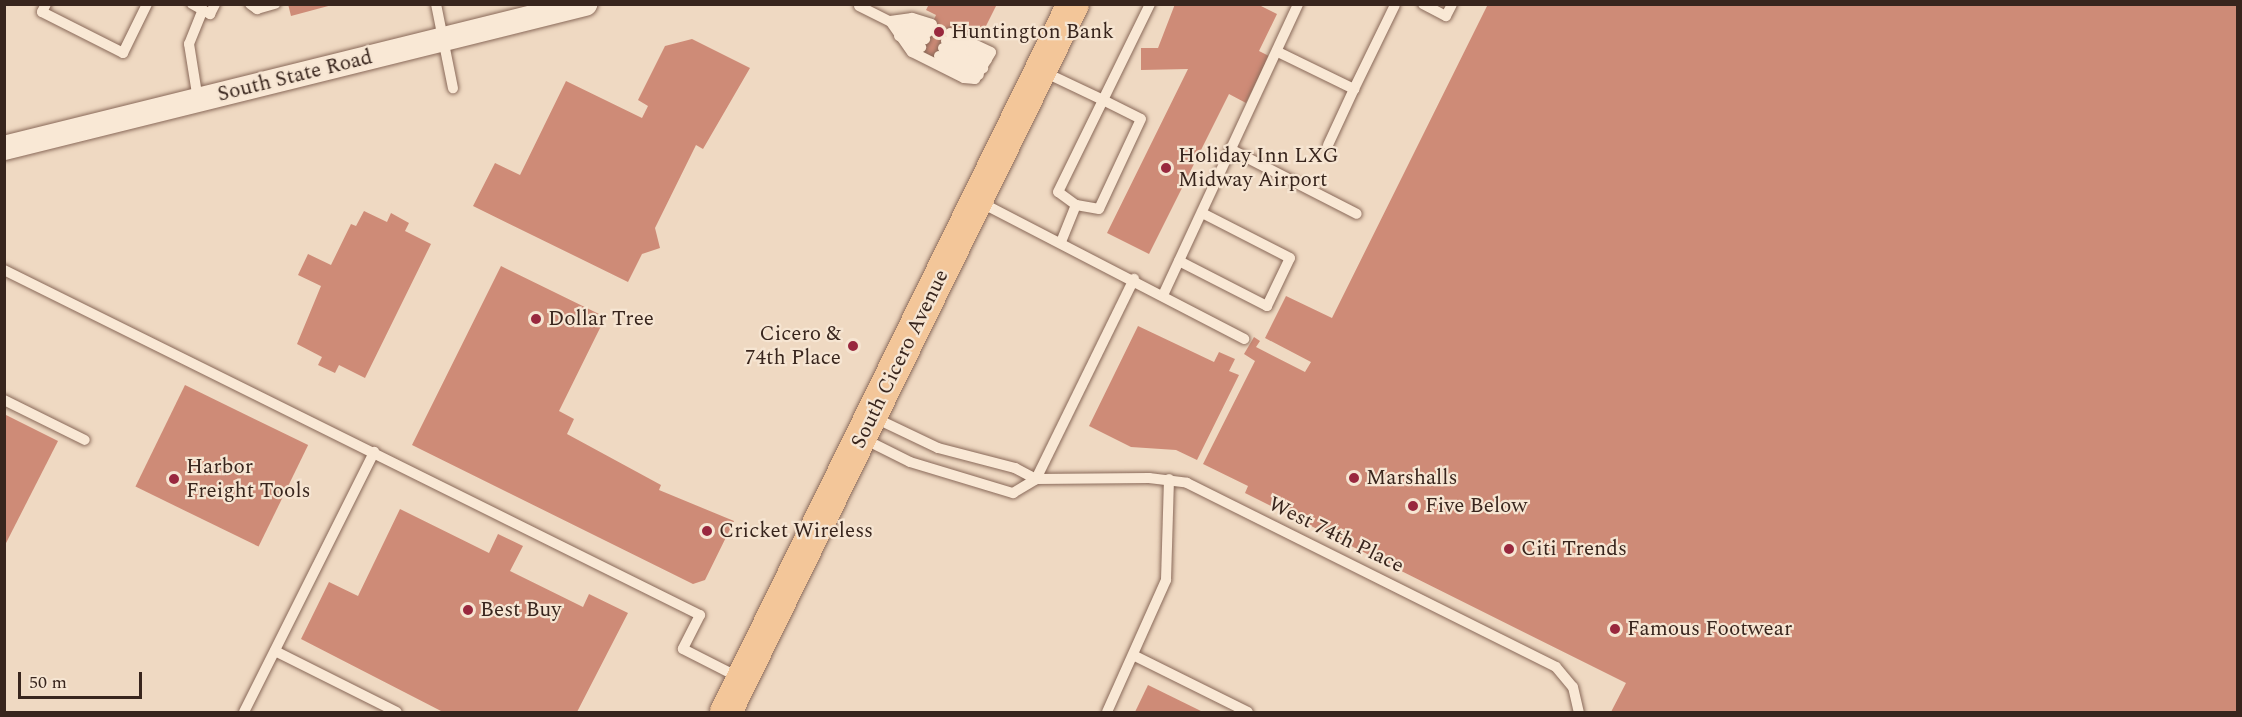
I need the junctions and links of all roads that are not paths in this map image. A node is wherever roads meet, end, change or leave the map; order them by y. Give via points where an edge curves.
1 (46, 4) edge
2 (147, 4) edge
3 (192, 4) edge
4 (215, 4) edge
5 (250, 4) edge
6 (275, 4) edge
7 (436, 4) edge
8 (585, 4) edge
9 (1073, 4) edge
10 (1150, 4) edge
11 (1423, 4) edge
12 (1452, 4) edge
13 (1299, 5) edge
14 (1395, 5) edge
15 (859, 6) dead end
16 (202, 10) junction
17 (890, 21) junction
18 (897, 35) junction
19 (926, 35) junction
20 (443, 40) junction
21 (1278, 52) junction
22 (985, 63) junction
23 (1041, 70) junction
24 (453, 87) dead end
25 (1354, 89) junction
26 (198, 100) junction
27 (1103, 100) junction
28 (1328, 145) dead end
29 (4, 148) edge
30 (1232, 150) junction
31 (977, 201) junction
32 (1076, 205) junction
33 (1202, 213) junction
34 (1357, 214) dead end
35 (1060, 242) junction
36 (1179, 261) junction
37 (4, 270) edge
38 (1134, 279) junction
39 (1164, 293) junction
40 (1244, 339) dead end
41 (4, 400) edge
42 (867, 428) junction
43 (85, 440) dead end
44 (374, 452) junction
45 (1036, 479) junction
46 (1169, 479) junction
47 (275, 651) junction
48 (1135, 656) junction
49 (742, 679) junction
50 (244, 712) edge
51 (397, 712) edge
52 (726, 712) edge
53 (1107, 712) edge
54 (1248, 712) edge
55 (1579, 712) edge

1 - 2 lane via 42,12 123,53
3 - 16 lane
4 - 16 lane via 210,14
5 - 6 lane via 257,9
7 - 20 lane
8 - 20 street, South State Road
9 - 23 main road, South Cicero Avenue
10 - 27 lane
11 - 12 lane via 1446,16
13 - 21 lane
14 - 25 lane
15 - 17 lane
16 - 26 lane via 189,44
17 - 18 lane
17 - 19 lane
17 - 19 lane via 903,19
18 - 19 lane
18 - 22 lane via 912,52 964,78
20 - 24 lane
20 - 26 street, South State Road
21 - 25 lane
21 - 30 lane
22 - 22 lane via 945,44
23 - 27 lane
23 - 31 main road, South Cicero Avenue
25 - 28 lane
26 - 29 street, South State Road
27 - 32 lane via 1058,192
27 - 32 lane via 1141,119 1099,209
30 - 33 lane
30 - 34 lane
31 - 35 lane
31 - 42 main road, South Cicero Avenue
32 - 35 lane
33 - 36 lane
33 - 36 lane via 1290,258 1286,267 1267,306
35 - 38 lane
36 - 39 lane
37 - 44 lane
38 - 39 lane
38 - 45 lane
39 - 40 lane via 1176,307
41 - 43 lane
42 - 45 lane, West 74th Place via 1015,468
42 - 45 lane, West 74th Place via 910,462 1012,493
42 - 49 main road, South Cicero Avenue
44 - 47 lane
44 - 49 lane via 700,615 683,649
45 - 46 lane, West 74th Place
46 - 48 lane via 1166,580
46 - 55 lane, West 74th Place via 1187,483 1556,667 1573,687
47 - 50 lane
47 - 51 lane
48 - 53 lane
48 - 54 lane
49 - 52 main road, South Cicero Avenue

